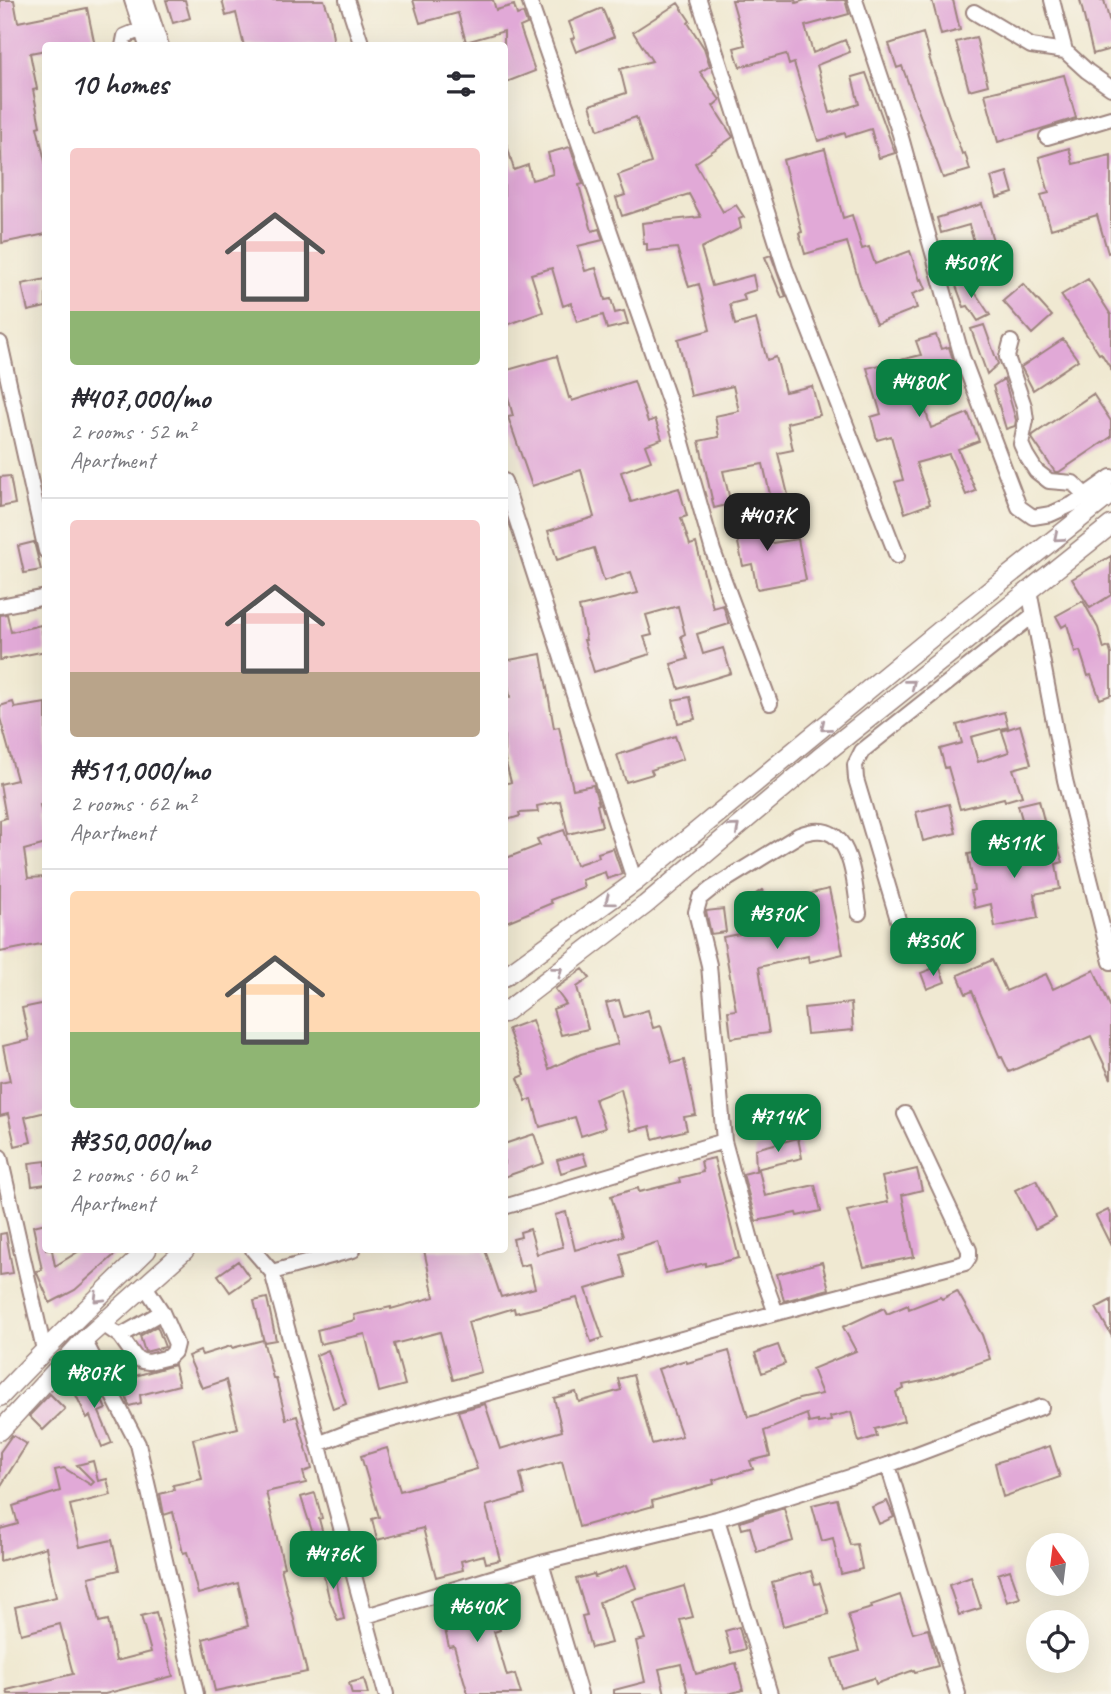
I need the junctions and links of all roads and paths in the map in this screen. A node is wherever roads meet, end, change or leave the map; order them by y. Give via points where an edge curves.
1 (132, 0) edge
2 (146, 0) edge
3 (347, 0) edge
4 (529, 0) edge
5 (699, 0) edge
6 (855, 0) edge
7 (1052, 0) edge
8 (974, 12) dead end
9 (142, 29) junction
10 (124, 42) edge
11 (146, 42) edge
12 (160, 42) edge
13 (361, 42) edge
14 (1065, 51) junction
15 (1111, 88) edge
16 (1111, 117) edge
17 (1047, 137) dead end
18 (1011, 342) dead end
19 (0, 343) edge
20 (1111, 477) edge
21 (508, 493) edge
22 (1111, 494) edge
23 (1086, 496) junction
24 (1111, 525) edge
25 (42, 533) edge
26 (897, 556) dead end
27 (1029, 590) junction
28 (42, 598) edge
29 (0, 606) edge
30 (1032, 616) junction
31 (770, 703) dead end
32 (635, 882) junction
33 (859, 913) dead end
34 (902, 933) dead end
35 (1111, 962) edge
36 (508, 974) edge
37 (508, 1009) edge
38 (905, 1114) dead end
39 (724, 1142) junction
40 (0, 1157) edge
41 (508, 1206) edge
42 (143, 1253) edge
43 (183, 1253) edge
44 (256, 1253) edge
45 (343, 1253) edge
46 (272, 1272) junction
47 (145, 1286) junction
48 (162, 1312) junction
49 (776, 1313) junction
50 (103, 1324) junction
51 (120, 1336) junction
52 (84, 1340) junction
53 (44, 1350) junction
54 (0, 1397) edge
55 (1041, 1407) dead end
56 (0, 1431) edge
57 (318, 1444) junction
58 (888, 1465) junction
59 (717, 1519) junction
60 (541, 1563) junction
61 (366, 1616) junction
62 (196, 1694) edge
63 (386, 1694) edge
64 (580, 1694) edge
65 (770, 1694) edge
66 (958, 1694) edge

1 - 9 street
2 - 12 street
3 - 13 street
4 - 31 street via 675,418 713,551
5 - 26 street via 785,268
6 - 23 street via 900,134 962,357 1019,507 1033,517 1051,514
7 - 14 street
8 - 14 street via 1031,46
9 - 10 street via 125,36
9 - 11 street
14 - 15 street
16 - 17 street
18 - 23 street via 1007,357 1024,406 1021,444 1026,455 1049,481 1073,483
19 - 25 street
20 - 23 street
21 - 32 street
22 -> 32 main road
24 - 27 main road
27 - 30 street
37 -> 27 main road via 645,905
28 - 29 street
30 - 34 street via 862,751 855,765
30 - 35 street via 1065,780
32 -> 36 main road
33 - 39 street via 848,854 840,839 826,831 811,830 777,848 700,898 696,912 709,965
38 - 49 street via 969,1257 965,1263
39 - 41 street
39 - 49 street
40 - 53 street
42 -> 53 main road
43 - 47 main road
44 - 46 street
45 - 46 street
46 - 57 street
47 - 48 street
47 - 50 main road
48 - 51 street
48 - 51 street via 176,1344 169,1357 142,1361
49 - 57 street via 354,1430
50 - 51 street
50 - 52 main road
52 - 56 main road
52 - 62 street via 138,1444
53 - 54 main road
55 - 58 street
57 - 61 street
58 - 59 street
58 - 66 street
59 - 60 street
59 - 65 street
60 - 61 street
60 - 64 street
61 - 63 street

